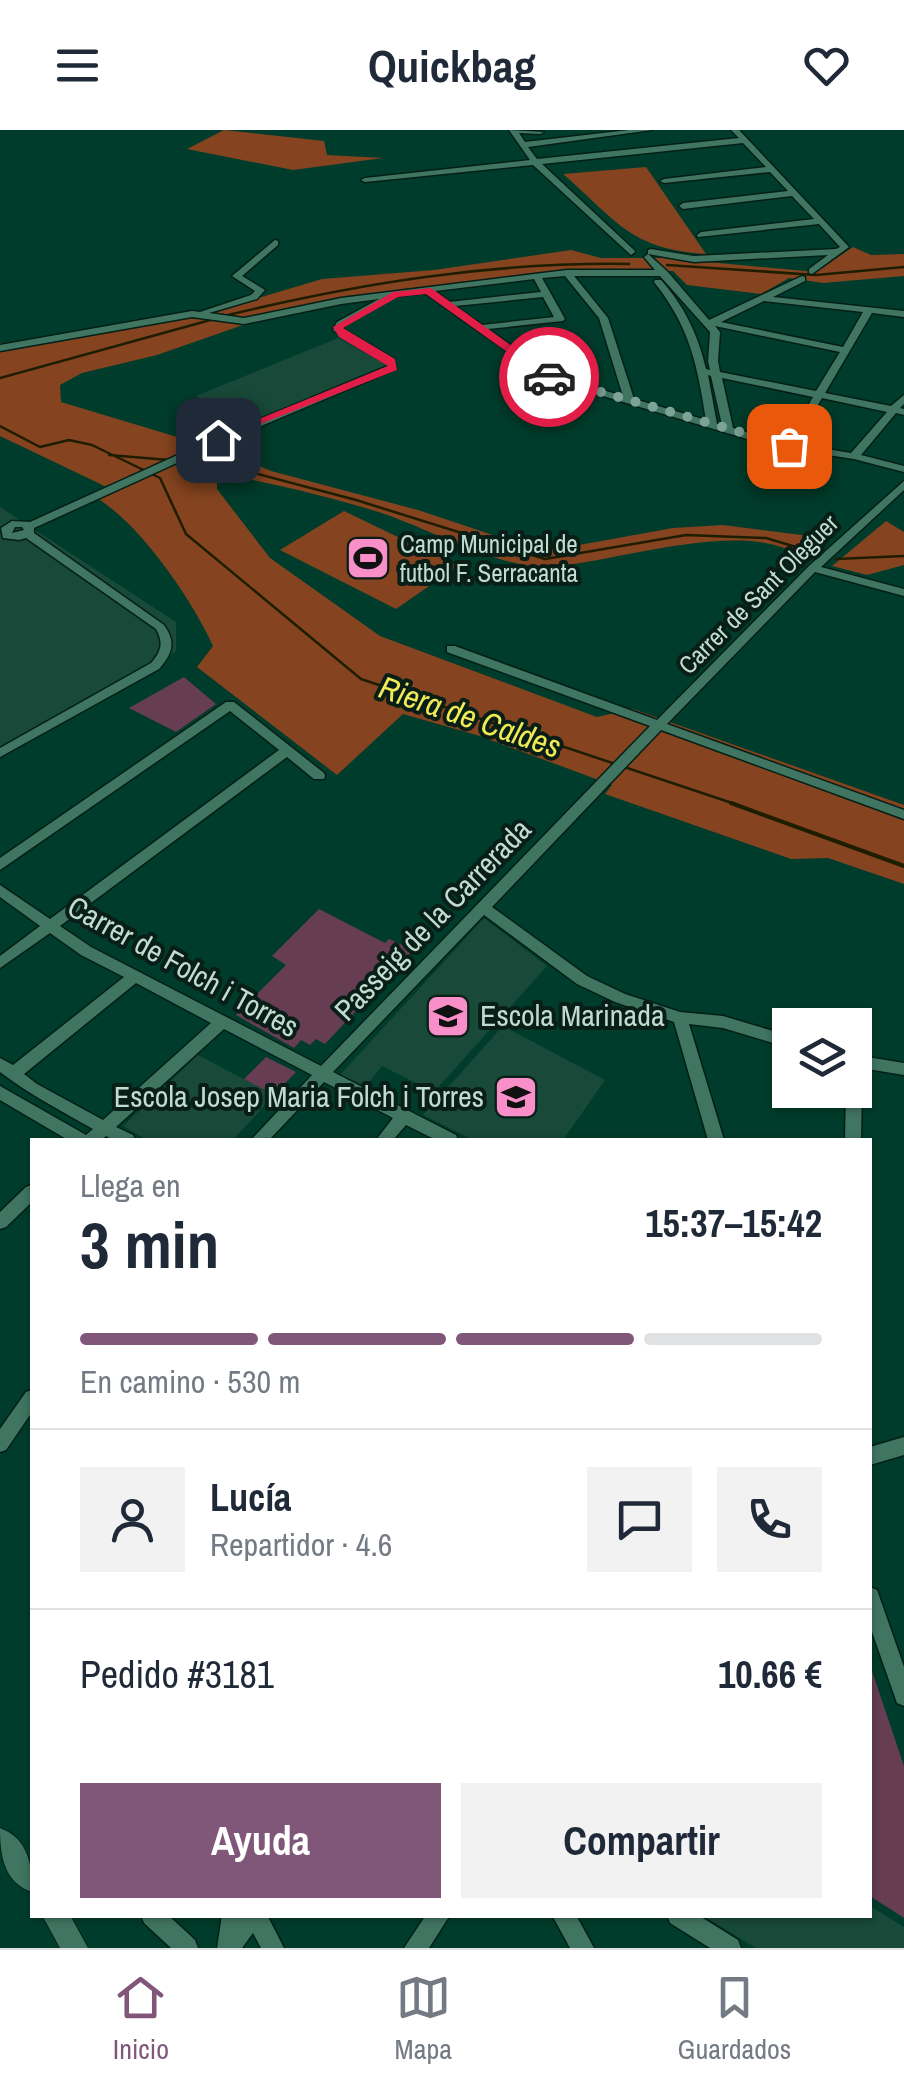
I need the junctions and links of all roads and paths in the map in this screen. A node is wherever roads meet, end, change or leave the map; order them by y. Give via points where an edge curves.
1 (513, 130) edge
2 (648, 130) edge
3 (735, 130) edge
4 (542, 131) edge
5 (745, 140) junction
6 (522, 144) junction
7 (534, 161) junction
8 (772, 169) junction
9 (365, 180) dead end
10 (664, 181) dead end
11 (795, 193) junction
12 (683, 206) dead end
13 (821, 221) junction
14 (701, 235) dead end
15 (275, 243) dead end
16 (842, 250) junction
17 (642, 253) junction
18 (647, 272) junction
19 (812, 272) dead end
20 (664, 273) junction
21 (567, 274) junction
22 (537, 277) junction
23 (802, 279) dead end
24 (428, 290) junction
25 (396, 294) junction
26 (546, 294) junction
27 (762, 298) junction
28 (451, 304) junction
29 (869, 310) junction
30 (200, 314) junction
31 (904, 314) edge
32 (710, 324) junction
33 (484, 328) junction
34 (691, 331) junction
35 (0, 348) edge
36 (845, 350) junction
37 (702, 371) junction
38 (718, 371) junction
39 (820, 392) junction
40 (904, 398) edge
41 (629, 400) junction
42 (898, 410) edge
43 (712, 425) junction
44 (728, 430) junction
45 (789, 446) junction
46 (854, 456) junction
47 (904, 469) edge
48 (904, 484) edge
49 (0, 517) edge
50 (28, 530) junction
51 (8, 535) edge
52 (813, 568) junction
53 (904, 593) edge
54 (451, 649) dead end
55 (658, 726) junction
56 (646, 738) joint
57 (288, 750) junction
58 (0, 753) edge
59 (319, 776) dead end
60 (904, 814) edge
61 (0, 865) edge
62 (0, 890) edge
63 (483, 907) junction
64 (50, 926) junction
65 (0, 962) edge
66 (135, 976) junction
67 (680, 1018) junction
68 (222, 1022) junction
69 (772, 1037) edge
70 (872, 1064) edge
71 (6, 1069) edge
72 (904, 1069) edge
73 (321, 1074) junction
74 (0, 1092) edge
75 (854, 1108) edge
76 (404, 1116) junction
77 (104, 1128) junction
78 (78, 1138) edge
79 (93, 1138) edge
80 (124, 1138) edge
81 (262, 1138) edge
82 (386, 1138) edge
83 (446, 1138) edge
84 (715, 1138) edge
85 (854, 1138) edge
86 (30, 1194) edge
87 (0, 1222) edge
88 (30, 1401) edge
89 (0, 1444) edge
90 (904, 1446) edge
91 (872, 1455) edge
92 (872, 1603) edge
93 (904, 1696) edge
94 (0, 1840) edge
95 (30, 1878) edge
96 (57, 1918) edge
97 (155, 1918) edge
98 (232, 1918) edge
99 (252, 1918) edge
100 (255, 1918) edge
101 (437, 1918) edge
102 (564, 1918) edge
103 (683, 1918) edge
104 (75, 1948) edge
105 (186, 1948) edge
106 (228, 1948) edge
107 (274, 1948) edge
108 (415, 1948) edge
109 (583, 1948) edge
110 (730, 1948) edge

1 - 4 street
1 - 6 street
2 - 6 street
3 - 5 street
4 - 6 street
5 - 7 street
5 - 8 street
6 - 7 street
7 - 9 street
7 - 17 street
8 - 10 street
8 - 11 street
11 - 12 street
11 - 13 street
13 - 14 street
13 - 16 street
15 - 30 street via 236,276 257,286 254,297
16 - 17 street via 694,259
16 - 19 street
17 - 18 street
17 - 20 street
18 - 20 street
18 - 21 street
18 - 34 street via 670,293
20 - 32 street
21 - 22 street
21 - 41 street via 604,318
22 - 24 street
22 - 26 street
23 - 27 street
24 - 25 street
24 - 28 street
25 - 30 street via 244,321
25 - 50 street via 338,327 392,361 393,368 218,440
26 - 28 street
26 - 33 street via 560,319
27 - 29 street
27 - 32 street
28 - 33 street
29 - 31 street
29 - 36 street
30 - 35 street
32 - 34 street
32 - 36 street
32 - 38 street
33 - 41 street via 549,377
34 - 37 street
36 - 39 street
37 - 38 street
37 - 43 street
38 - 39 street
38 - 44 street
39 - 42 street
39 - 45 street
40 - 42 street
41 - 43 street
42 - 46 street
43 - 44 street
44 - 45 street
45 - 46 street
46 - 47 street
48 - 52 street, Carrer de Sant Oleguer
49 - 51 street
50 - 51 street
50 - 58 street via 160,627 168,648 155,666
52 - 53 street
52 - 55 street, Carrer de Sant Oleguer
54 - 55 street
55 - 56 street, Carrer de Sant Oleguer
55 - 60 street
56 - 63 street, Passeig de la Carrerada
57 - 59 street
57 - 61 street via 230,704
57 - 64 street
62 - 64 street, Carrer de Folch i Torres
63 - 67 street via 582,980
63 - 73 street, Passeig de la Carrerada
64 - 65 street
64 - 66 street, Carrer de Folch i Torres
66 - 68 street, Carrer de Folch i Torres
66 - 71 street
67 - 69 street
67 - 84 street
68 - 73 street, Carrer de Folch i Torres
68 - 77 street
70 - 72 street
71 - 77 street
73 - 76 street, Carrer de Folch i Torres
73 - 81 street, Passeig de la Carrerada
74 - 78 street
75 - 85 street
76 - 82 street
76 - 83 street, Carrer de Folch i Torres
77 - 79 street
77 - 80 street
86 - 87 street
88 - 89 street
90 - 91 street
92 - 93 street
94 - 95 street
96 - 104 street
97 - 105 street
98 - 106 street
99 - 106 street
100 - 107 street
101 - 108 street
102 - 109 street
103 - 110 street

